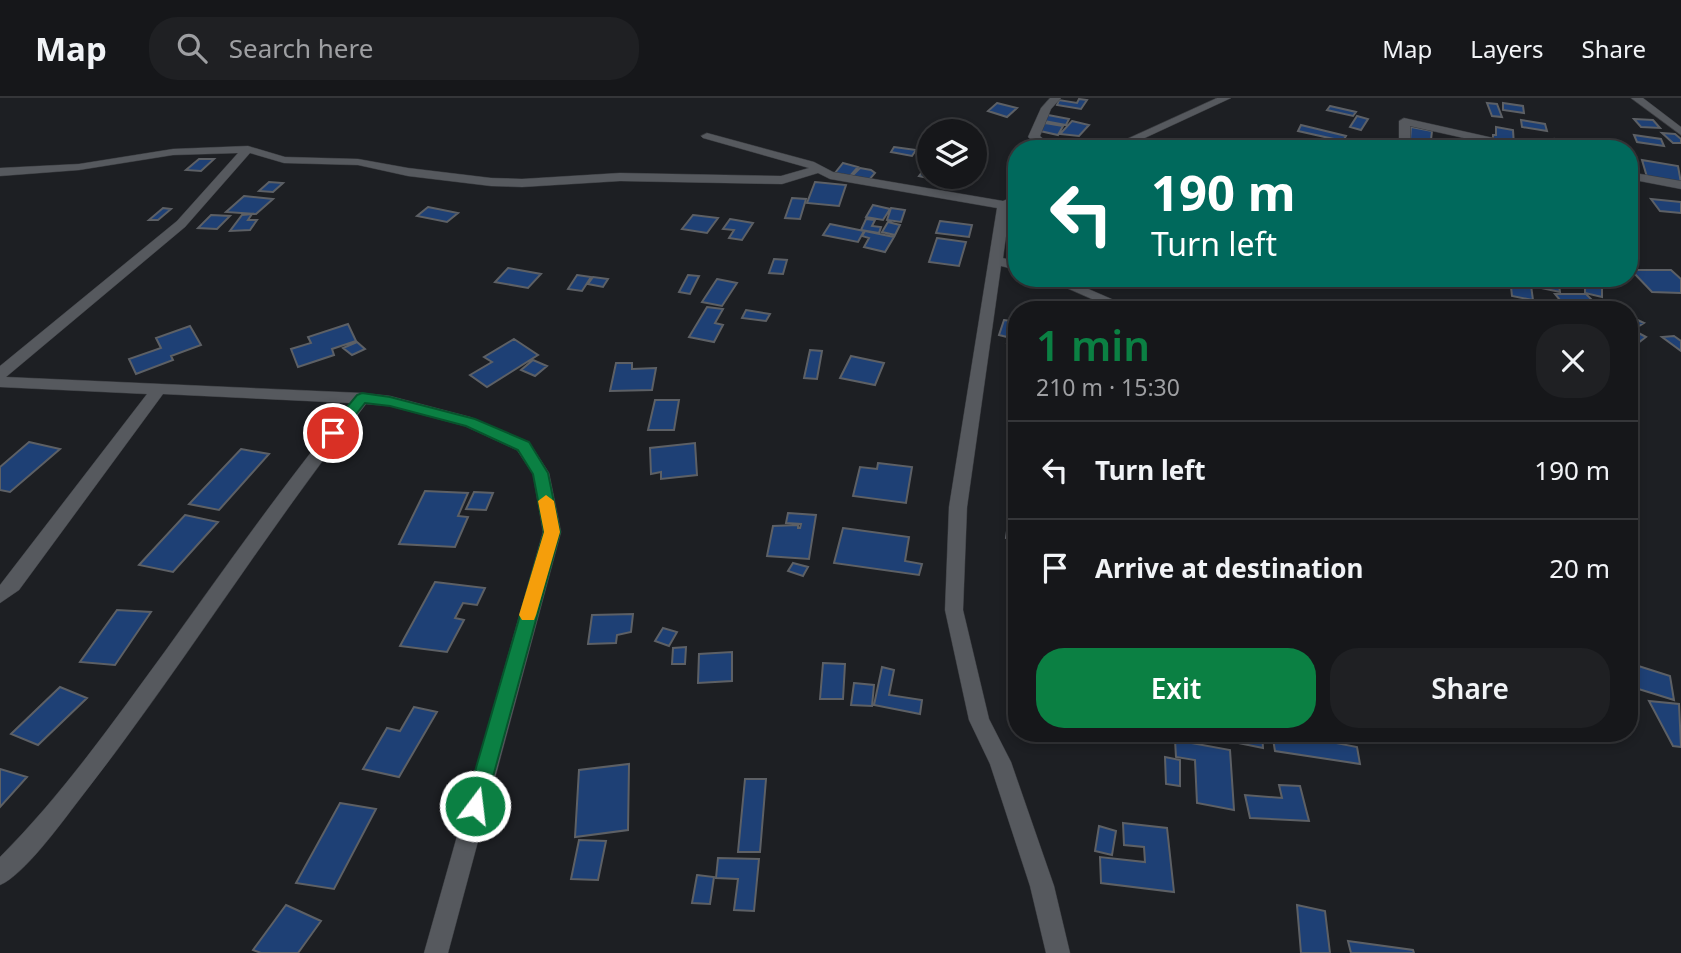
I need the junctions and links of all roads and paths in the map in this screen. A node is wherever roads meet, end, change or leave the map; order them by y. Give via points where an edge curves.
1 (1056, 98) edge
2 (1226, 98) edge
3 (1636, 98) edge
4 (1681, 132) edge
5 (707, 136) dead end
6 (1038, 140) edge
7 (1131, 140) edge
8 (1405, 140) edge
9 (1489, 140) edge
10 (248, 149) junction
11 (820, 169) junction
12 (0, 172) edge
13 (1638, 177) edge
14 (1681, 186) edge
15 (1008, 202) edge
16 (1008, 210) edge
17 (996, 260) junction
18 (1008, 263) edge
19 (1073, 287) edge
20 (1108, 301) edge
21 (0, 374) edge
22 (0, 382) edge
23 (159, 390) junction
24 (362, 398) junction
25 (0, 596) edge
26 (0, 873) edge
27 (436, 953) edge
28 (1058, 953) edge

1 - 6 street via 1046,108 1034,137
2 - 7 street
3 - 4 street
5 - 11 street
8 - 9 street via 1404,121
10 - 11 street via 284,160 358,162 491,182 620,177 782,180
10 - 12 street via 173,152 79,167
10 - 21 street via 181,224
11 - 15 street via 830,175
13 - 14 street
16 - 17 street
17 - 18 street
17 - 28 street via 958,507 954,610 979,720 1000,762 1042,886
19 - 20 street
22 - 23 street
23 - 24 street
23 - 25 street
24 - 26 street via 94,765
24 - 27 street via 470,422 523,446 541,473 552,532

